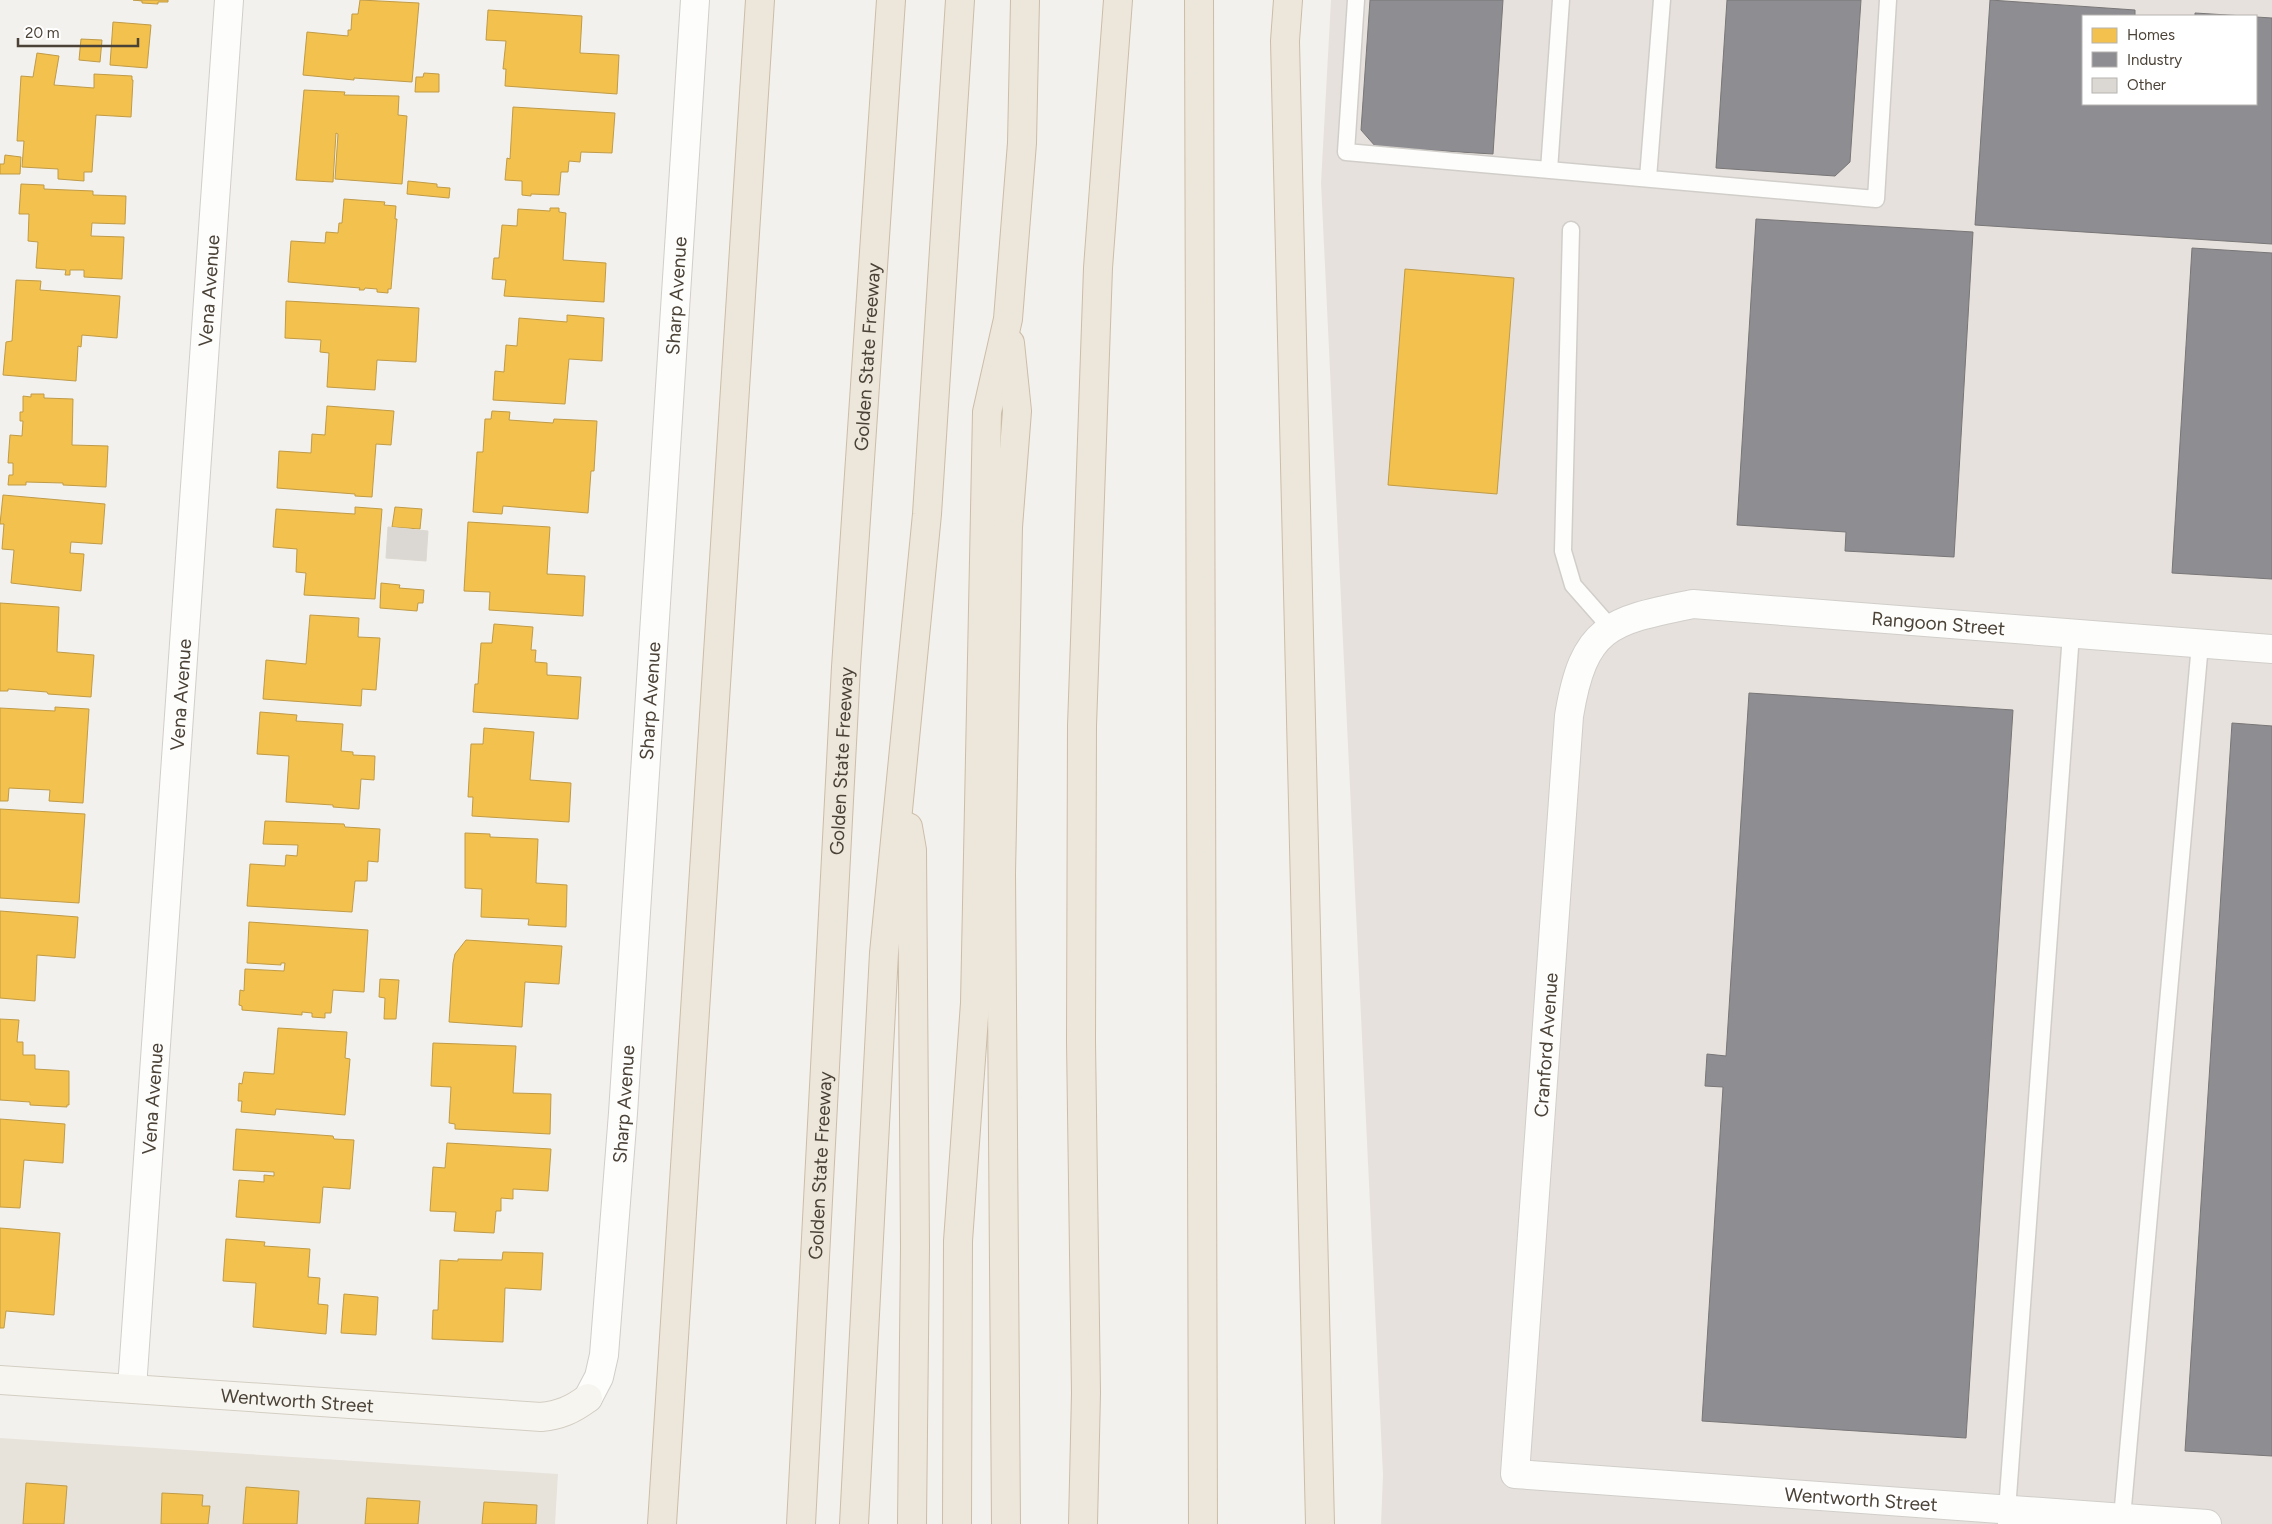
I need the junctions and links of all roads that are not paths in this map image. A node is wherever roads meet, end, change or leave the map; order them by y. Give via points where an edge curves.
1 (229, 0) edge
2 (695, 0) edge
3 (760, 0) edge
4 (891, 0) edge
5 (960, 0) edge
6 (1025, 0) edge
7 (1118, 0) edge
8 (1199, 0) edge
9 (1288, 0) edge
10 (1356, 0) edge
11 (1561, 0) edge
12 (1662, 0) edge
13 (1888, 0) edge
14 (1549, 170) junction
15 (1648, 178) junction
16 (1572, 230) dead end
17 (1008, 319) junction
18 (1610, 627) junction
19 (2071, 634) junction
20 (2200, 644) junction
21 (2272, 649) edge
22 (901, 788) junction
23 (0, 1380) edge
24 (132, 1388) junction
25 (588, 1398) joint
26 (1515, 1474) joint
27 (2006, 1517) edge
28 (2122, 1518) junction
29 (662, 1524) edge
30 (801, 1524) edge
31 (854, 1524) edge
32 (912, 1524) edge
33 (957, 1524) edge
34 (1006, 1524) edge
35 (1083, 1524) edge
36 (1203, 1524) edge
37 (1320, 1524) edge
38 (2207, 1524) edge

1 - 24 street, Vena Avenue
2 - 25 street, Sharp Avenue via 623,1113 604,1355 599,1377
3 - 29 highway
4 - 30 highway, Golden State Freeway via 845,677
5 - 22 highway via 927,514
6 - 17 highway via 1022,143
7 - 35 highway via 1098,268 1082,726 1081,1042 1086,1393
8 - 36 highway
9 - 37 highway via 1285,41
10 - 14 lane via 1346,152
11 - 14 lane
12 - 15 lane
13 - 15 lane via 1876,199
14 - 15 lane
16 - 18 lane via 1564,550 1573,585
17 - 33 highway via 987,412 975,1003 958,1241
17 - 34 highway via 1017,411 1008,527 1001,874
18 - 19 street, Rangoon Street via 1636,616 1693,604
18 - 26 street, Cranford Avenue via 1585,655 1575,682 1569,716
19 - 20 street, Rangoon Street
19 - 27 lane
20 - 21 street, Rangoon Street
20 - 28 lane
22 - 31 highway via 884,953
22 - 32 highway via 912,850 915,1247
23 - 24 street, Wentworth Street
24 - 25 street, Wentworth Street via 541,1417 559,1415
26 - 27 street, Wentworth Street
27 - 28 street, Wentworth Street
28 - 38 street, Wentworth Street

